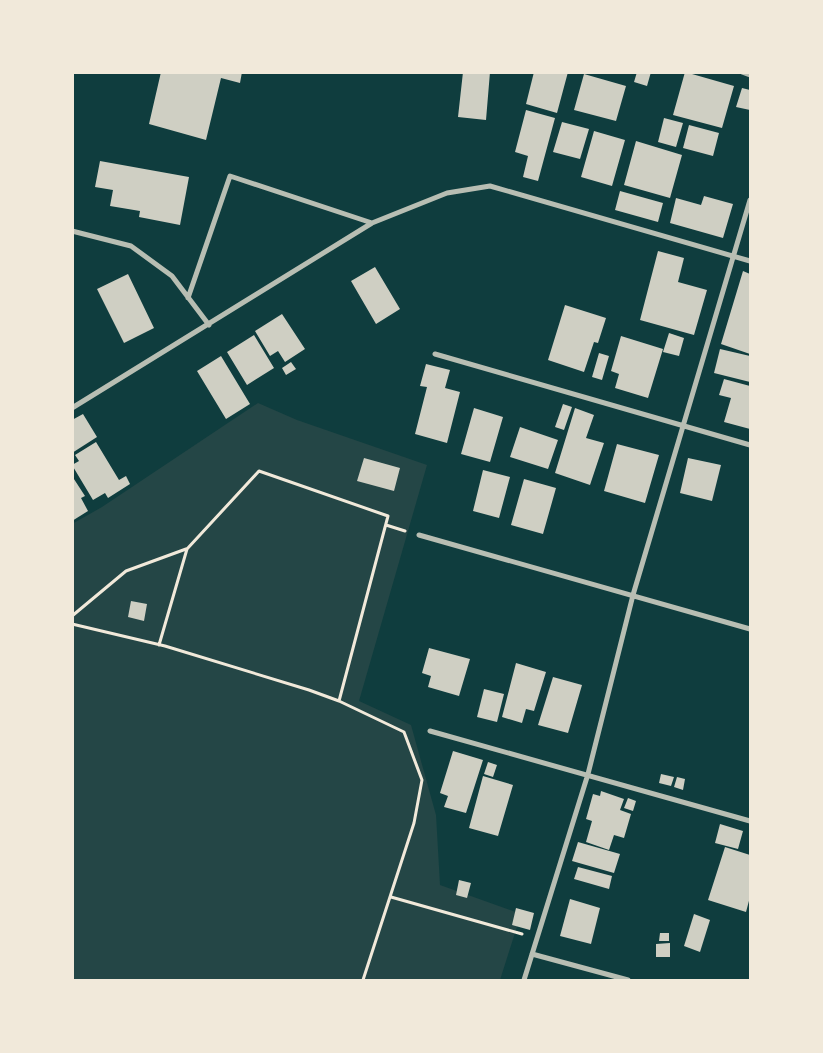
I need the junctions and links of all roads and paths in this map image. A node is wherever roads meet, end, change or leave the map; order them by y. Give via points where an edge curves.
1 (742, 72) edge
2 (750, 75) edge
3 (750, 200) edge
4 (372, 223) junction
5 (72, 231) edge
6 (735, 256) junction
7 (750, 261) edge
8 (188, 298) junction
9 (209, 325) junction
10 (435, 354) dead end
11 (72, 408) edge
12 (683, 426) junction
13 (750, 445) edge
14 (420, 535) dead end
15 (187, 549) junction
16 (633, 595) junction
17 (72, 616) edge
18 (72, 624) edge
19 (750, 629) edge
20 (158, 645) junction
21 (339, 701) junction
22 (430, 731) dead end
23 (588, 774) junction
24 (750, 821) edge
25 (390, 896) junction
26 (537, 938) junction
27 (532, 954) junction
28 (363, 980) edge
29 (524, 980) edge
30 (628, 980) edge

1 - 2 street
3 - 6 street
4 - 6 street via 447,193 490,186
4 - 8 street via 230,176
4 - 9 street
5 - 8 street via 131,246 172,276
6 - 7 street
6 - 12 street
8 - 9 street
9 - 11 street
10 - 12 street
12 - 13 street
12 - 16 street
14 - 16 street
15 - 17 path via 126,571
15 - 20 path
15 - 21 path via 259,471 388,516
16 - 19 street
16 - 23 street
18 - 20 path
20 - 21 path
21 - 25 path via 404,732 422,780 414,823
22 - 23 street
23 - 24 street
23 - 26 street
25 - 26 path
25 - 28 path
26 - 27 street
27 - 29 street
27 - 30 street

